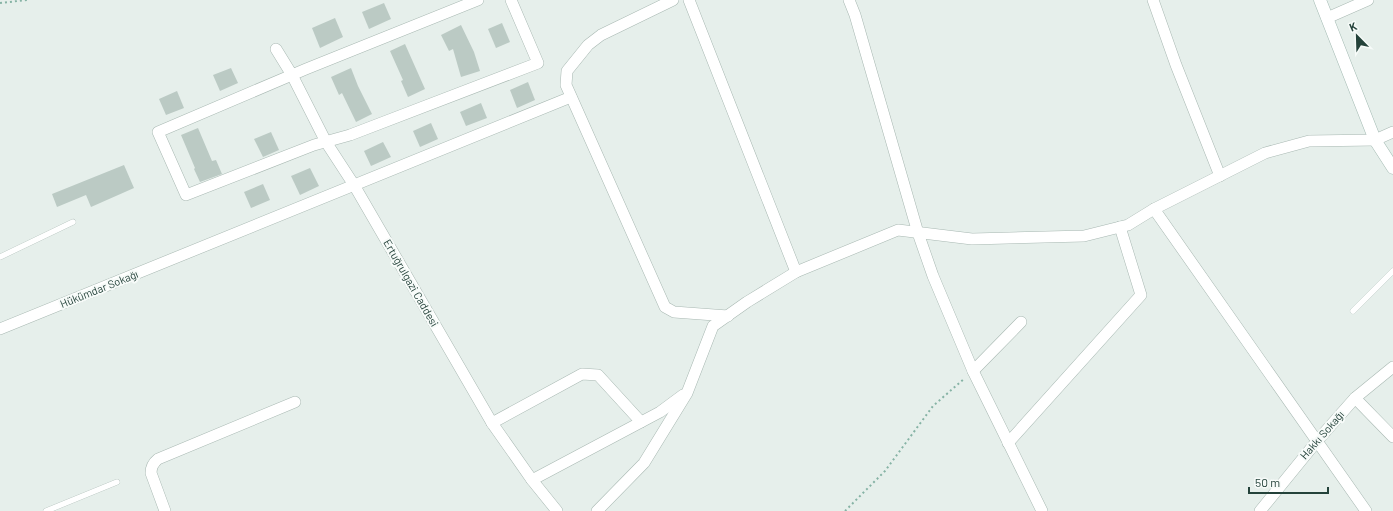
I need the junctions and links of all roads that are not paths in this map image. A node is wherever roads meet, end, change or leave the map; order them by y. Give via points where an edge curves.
1 (478, 0) edge
2 (511, 0) edge
3 (673, 0) edge
4 (689, 0) edge
5 (849, 0) edge
6 (1153, 0) edge
7 (1320, 0) edge
8 (1368, 0) edge
9 (1327, 18) junction
10 (276, 49) dead end
11 (292, 75) junction
12 (572, 97) junction
13 (1393, 132) edge
14 (1376, 140) junction
15 (326, 142) junction
16 (1393, 168) edge
17 (1220, 176) junction
18 (354, 185) junction
19 (1154, 209) junction
20 (73, 222) dead end
21 (1120, 227) junction
22 (918, 233) junction
23 (0, 257) edge
24 (1393, 271) edge
25 (796, 272) junction
26 (1353, 311) dead end
27 (728, 316) junction
28 (1021, 322) dead end
29 (0, 329) edge
30 (1393, 367) edge
31 (973, 371) junction
32 (687, 393) junction
33 (1355, 398) junction
34 (295, 402) dead end
35 (641, 422) junction
36 (492, 423) junction
37 (1393, 437) edge
38 (1317, 441) junction
39 (1008, 443) junction
40 (532, 480) junction
41 (117, 482) dead end
42 (1265, 509) edge
43 (46, 511) edge
44 (165, 511) edge
45 (557, 511) edge
46 (597, 511) edge
47 (1042, 511) edge
48 (1366, 511) edge

1 - 11 street
2 - 15 street via 538,63
3 - 12 street via 601,35 588,45 567,71 566,85
4 - 25 street
5 - 22 street
6 - 17 street
7 - 9 street
8 - 9 street
9 - 14 street
10 - 11 street, Ertuğrulgazi Caddesi
11 - 15 street, Ertuğrulgazi Caddesi
11 - 15 street via 158,132 186,195
12 - 18 street, Hükümdar Sokağı
12 - 27 street via 665,307 674,312
13 - 14 street
14 - 16 street
14 - 17 street via 1310,140 1266,153
15 - 18 street, Ertuğrulgazi Caddesi
17 - 19 street
18 - 29 street, Hükümdar Sokağı
18 - 36 street, Ertuğrulgazi Caddesi
19 - 21 street
19 - 38 street
20 - 23 lane
21 - 22 street via 1084,236 972,239
21 - 39 street via 1140,295
22 - 25 street via 898,230
22 - 31 street
24 - 26 lane
25 - 27 street
27 - 32 street via 713,326
28 - 31 street
30 - 33 street, Hakkı Sokağı
31 - 39 street
32 - 35 street
32 - 46 street via 644,463
33 - 37 street
33 - 38 street, Hakkı Sokağı
34 - 44 street via 154,461 151,473
35 - 36 street via 598,375 582,374
35 - 40 street
36 - 40 street, Ertuğrulgazi Caddesi
38 - 42 street, Hakkı Sokağı
38 - 48 street
39 - 47 street
40 - 45 street, Ertuğrulgazi Caddesi
41 - 43 lane

